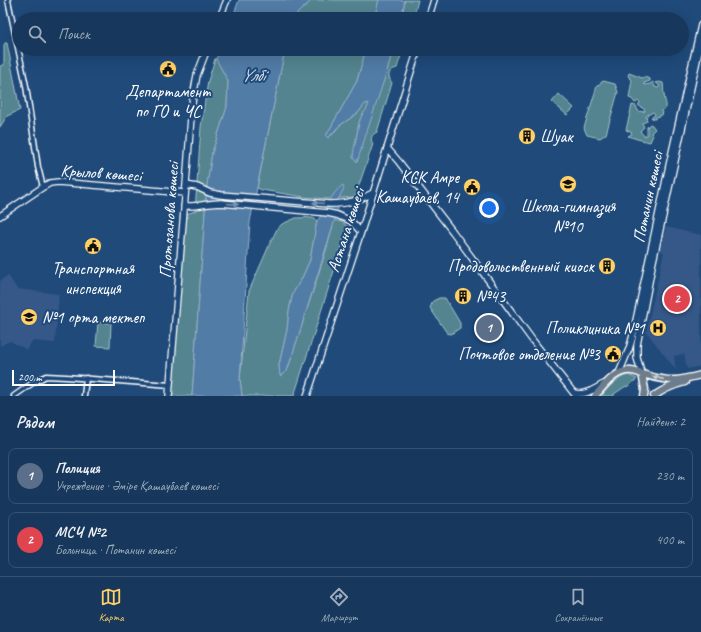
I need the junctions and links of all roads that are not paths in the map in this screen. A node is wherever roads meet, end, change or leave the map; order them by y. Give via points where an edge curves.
1 (8, 0) edge
2 (227, 0) edge
3 (434, 0) edge
4 (222, 12) edge
5 (430, 12) edge
6 (12, 19) edge
7 (701, 25) edge
8 (701, 42) edge
9 (20, 56) edge
10 (204, 56) edge
11 (416, 56) edge
12 (387, 148) junction
13 (186, 185) junction
14 (43, 187) junction
15 (186, 193) junction
16 (373, 193) junction
17 (184, 206) junction
18 (0, 216) edge
19 (360, 232) junction
20 (619, 373) junction
21 (642, 374) junction
22 (701, 375) edge
23 (86, 378) junction
24 (701, 379) edge
25 (609, 381) junction
26 (170, 385) junction
27 (575, 395) edge
28 (14, 396) edge
29 (84, 396) edge
30 (169, 396) edge
31 (307, 396) edge
32 (596, 396) edge
33 (644, 396) edge
34 (654, 396) edge

1 - 6 street
2 - 4 main road
3 - 5 main road
7 - 20 main road, Потанин көшесі via 632,339
8 - 21 main road, Потанин көшесі via 637,345 637,358
9 - 14 street
10 - 13 main road, Протозанова көшесі via 197,75 192,103
11 - 12 main road, Астана көшесі
12 - 16 main road, Астана көшесі
12 - 27 main road
13 - 15 main road, Протозанова көшесі
16 -> 13 main road via 356,201 328,204 221,195
14 - 15 main road, Крылов көшесі via 58,182
14 - 18 main road, Крылов көшесі
15 - 17 main road, Протозанова көшесі
16 - 19 main road, Астана көшесі
17 -> 19 main road via 221,203 328,213 351,221
17 - 26 main road, Протозанова көшесі
19 - 31 main road, Астана көшесі
20 - 21 main road via 625,371
20 - 25 main road
22 -> 21 main road via 668,380
21 - 33 main road
23 - 26 street
23 - 28 street via 46,376
23 - 29 street
24 - 34 main road via 675,385
25 - 27 main road via 584,395
25 - 32 main road
26 - 30 main road, Протозанова көшесі

